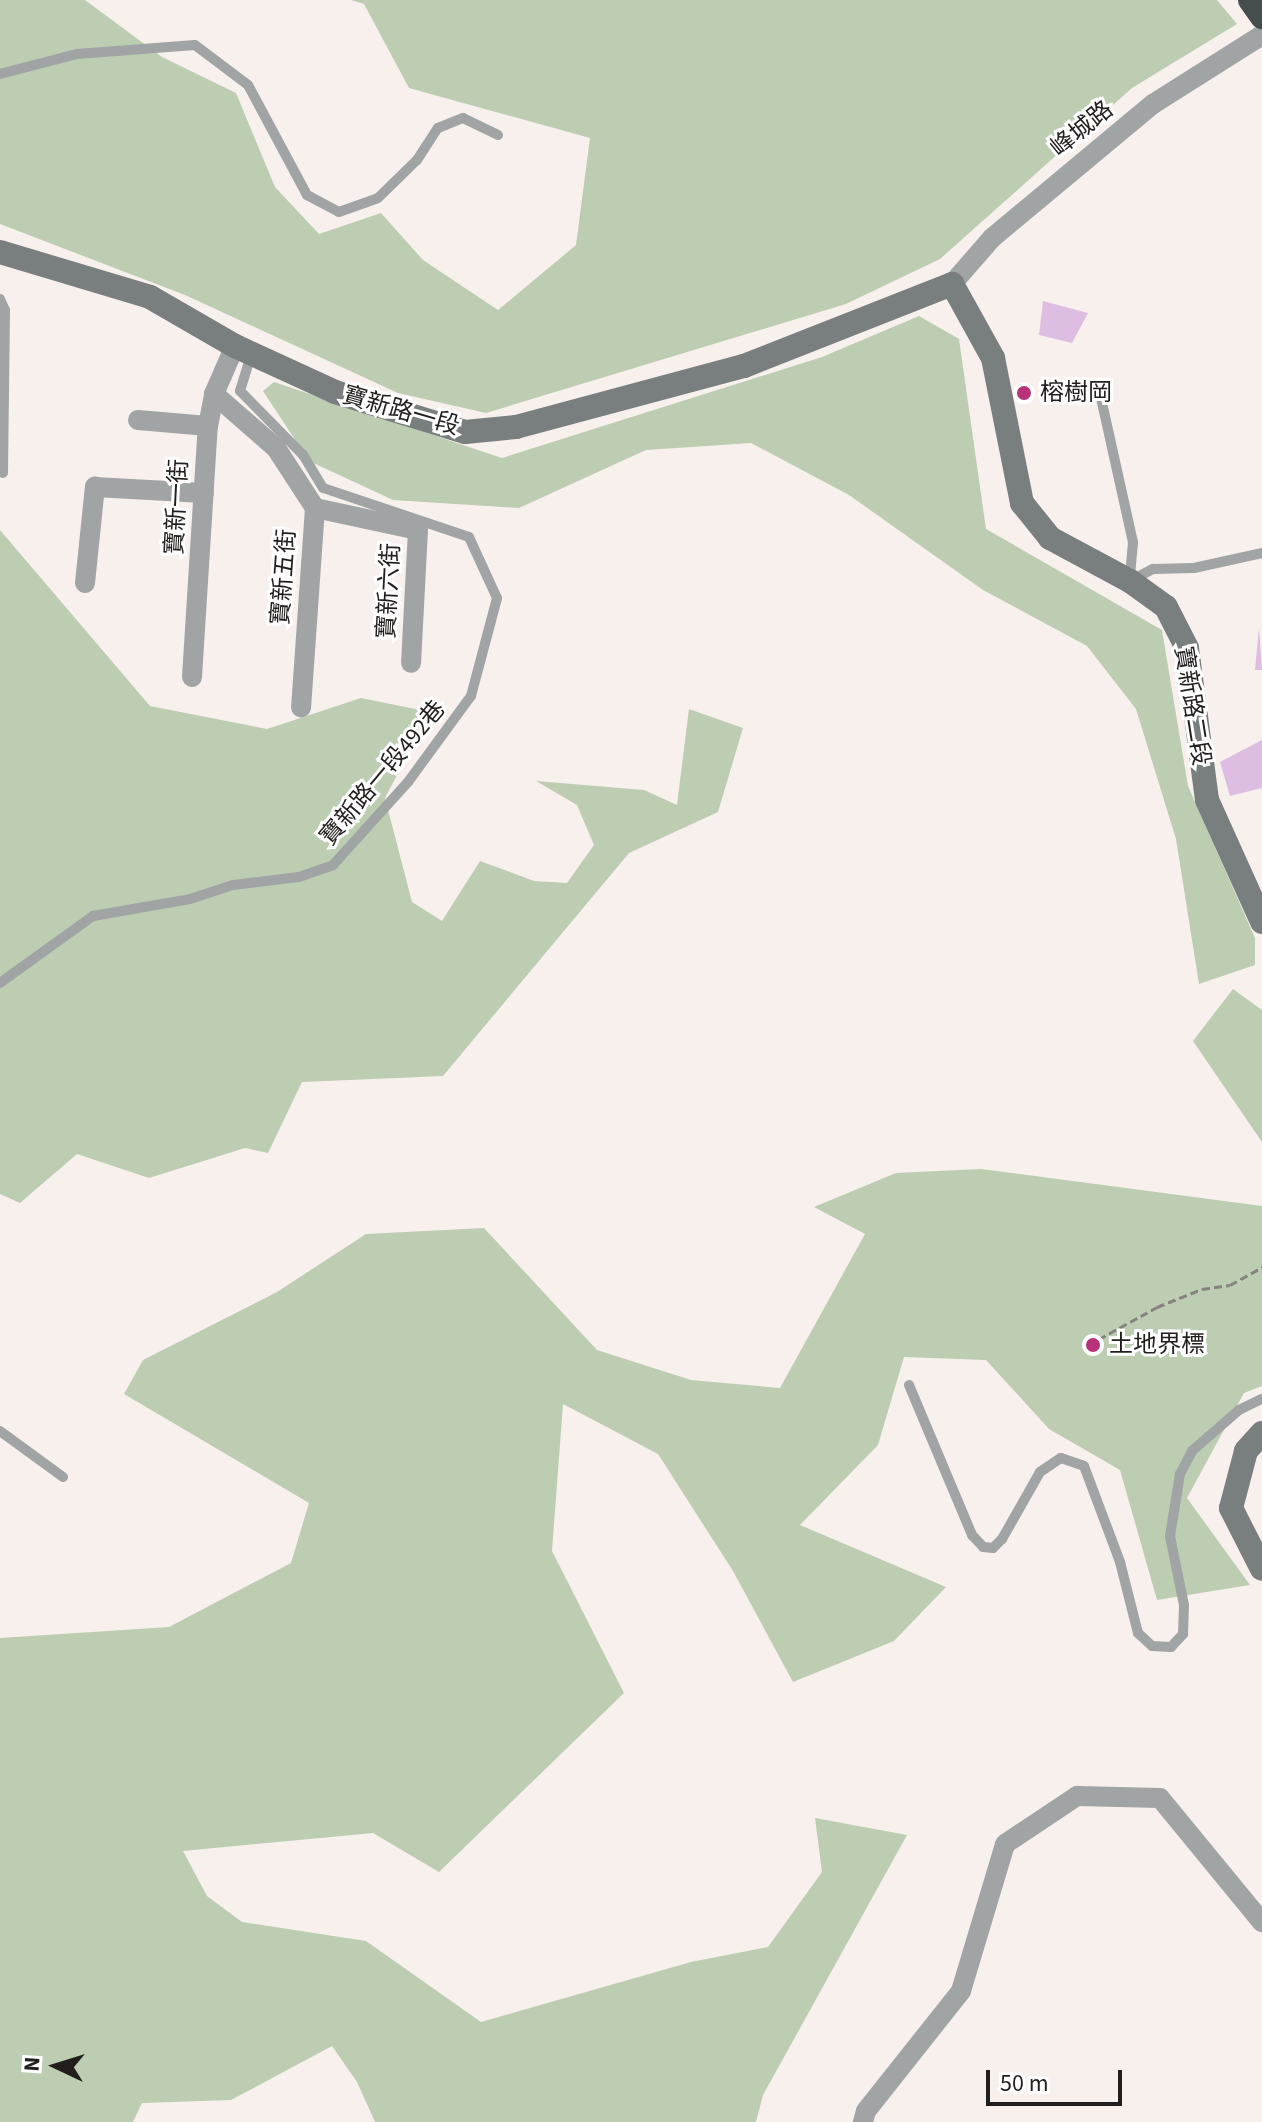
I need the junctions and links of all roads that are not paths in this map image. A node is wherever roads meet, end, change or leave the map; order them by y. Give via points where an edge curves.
1 (1250, 0) edge
2 (1262, 17) edge
3 (1262, 35) edge
4 (0, 74) edge
5 (498, 135) dead end
6 (0, 252) edge
7 (952, 284) junction
8 (0, 299) edge
9 (243, 349) junction
10 (214, 394) junction
11 (1101, 398) dead end
12 (138, 420) dead end
13 (208, 426) junction
14 (3, 473) dead end
15 (204, 493) junction
16 (315, 508) junction
17 (1262, 553) edge
18 (1130, 581) junction
19 (85, 583) dead end
20 (411, 663) dead end
21 (192, 677) dead end
22 (301, 708) dead end
23 (1262, 922) edge
24 (0, 983) edge
25 (909, 1385) dead end
26 (1262, 1399) edge
27 (0, 1431) edge
28 (1262, 1433) edge
29 (63, 1477) dead end
30 (1262, 1569) edge
31 (1262, 1922) edge
32 (863, 2122) edge

1 - 2 highway
3 - 7 street, 峰城路 via 1153,104 992,238
4 - 5 lane via 77,54 195,45 248,85 307,195 339,212 378,198 417,160 438,128 463,118
6 - 9 street, 寶新路一段 via 150,297
7 - 9 street, 寶新路一段 via 744,366 516,427 465,432 335,392
7 - 18 street, 寶新路二段 via 993,358 1022,503 1050,538
8 - 14 lane via 5,310
9 - 10 street, 寶新一街
9 - 24 lane, 寶新路一段492巷 via 240,391 303,455 323,488 469,537 497,598 471,696 408,782 333,865 299,877 233,885 190,899 93,916
10 - 13 street, 寶新一街
10 - 16 street, 寶新五街 via 276,448
11 - 18 lane via 1133,542
12 - 13 street
13 - 15 street, 寶新一街
15 - 19 street via 95,487
15 - 21 street, 寶新一街
16 - 20 street, 寶新六街 via 418,530
16 - 22 street, 寶新五街
17 - 18 lane via 1194,568 1153,569
18 - 23 street, 寶新路二段 via 1166,607 1187,648 1207,800
25 - 26 lane via 972,1535 983,1547 993,1548 1002,1539 1040,1472 1061,1458 1084,1466 1120,1562 1138,1633 1152,1646 1171,1647 1183,1634 1184,1605 1170,1536 1180,1474 1193,1450 1239,1410
27 - 29 lane
28 - 30 street via 1246,1451 1231,1508
31 - 32 street via 1160,1798 1077,1796 1005,1844 961,1991 866,2111

